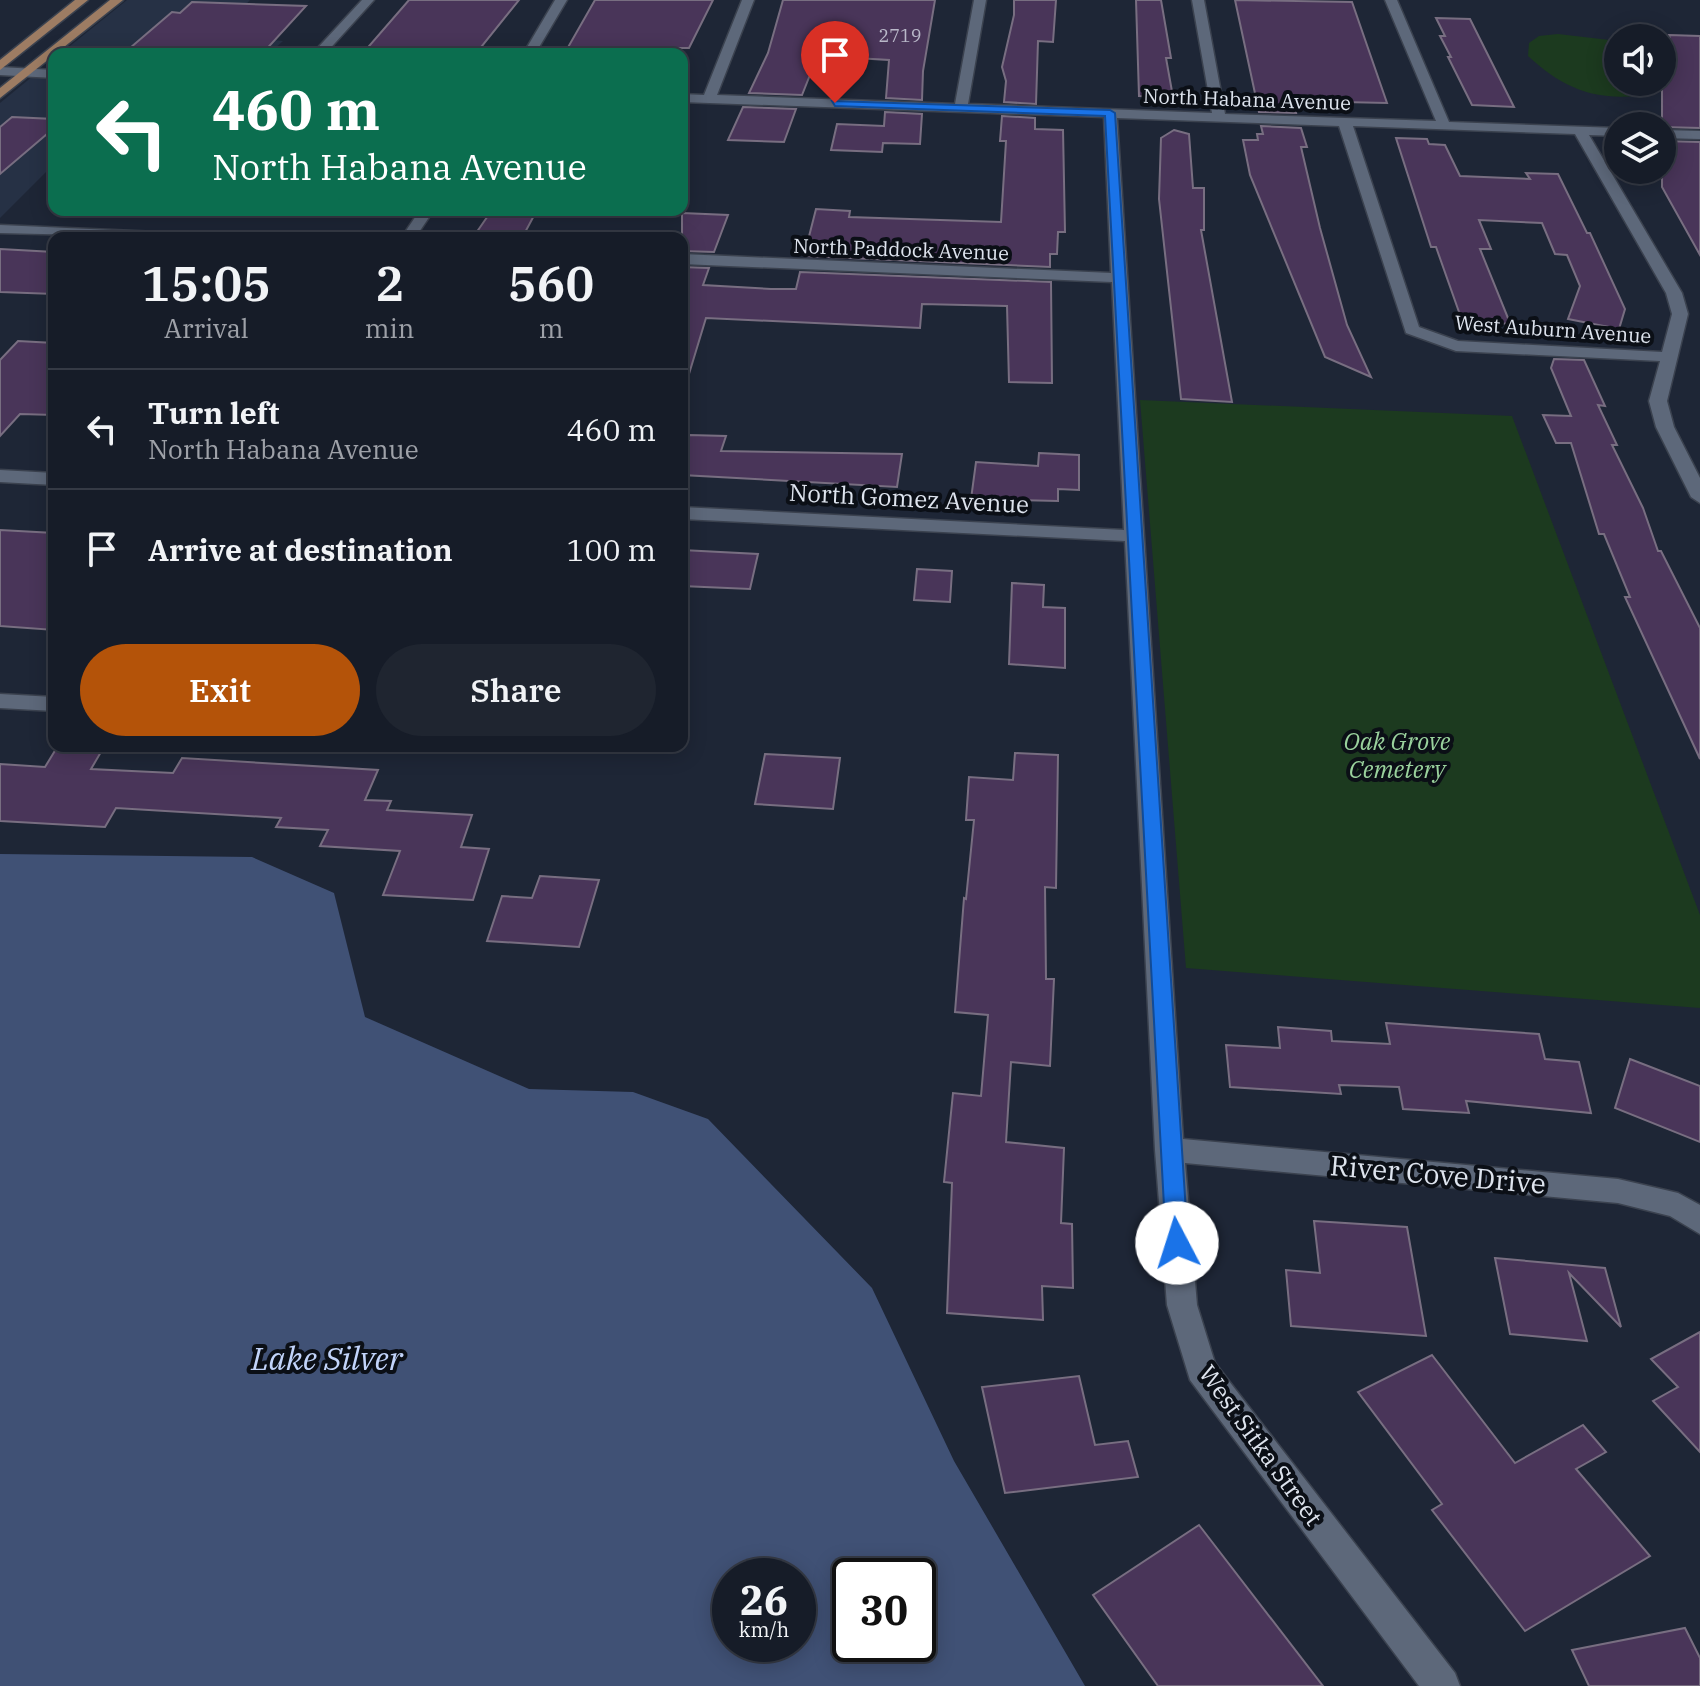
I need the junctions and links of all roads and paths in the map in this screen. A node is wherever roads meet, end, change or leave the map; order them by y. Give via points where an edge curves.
1 (82, 0) edge
2 (117, 0) edge
3 (368, 0) edge
4 (561, 0) edge
5 (748, 0) edge
6 (980, 0) edge
7 (1198, 0) edge
8 (1391, 0) edge
9 (57, 48) edge
10 (324, 48) edge
11 (533, 48) edge
12 (48, 55) edge
13 (0, 69) edge
14 (27, 72) junction
15 (48, 74) edge
16 (0, 94) edge
17 (688, 98) edge
18 (709, 99) junction
19 (961, 107) junction
20 (1110, 113) junction
21 (1219, 117) junction
22 (1345, 123) junction
23 (1444, 125) junction
24 (1580, 131) junction
25 (1604, 132) edge
26 (1676, 134) edge
27 (1700, 135) edge
28 (0, 229) edge
29 (67, 232) edge
30 (688, 259) edge
31 (1119, 278) junction
32 (1671, 357) junction
33 (0, 476) edge
34 (48, 479) edge
35 (1697, 487) edge
36 (688, 513) edge
37 (1133, 536) junction
38 (0, 701) edge
39 (48, 704) edge
40 (1169, 1150) junction
41 (1700, 1221) edge
42 (1442, 1686) edge

1 - 13 main road
2 - 9 main road
3 - 10 street
4 - 11 street
5 - 18 street
6 - 19 street
7 - 21 street
8 - 23 street
12 - 14 main road
13 - 14 street
14 - 15 street
14 - 16 main road
17 - 18 street, North Habana Avenue
18 - 19 street, North Habana Avenue
19 - 20 street, North Habana Avenue
20 - 21 street, North Habana Avenue
20 - 31 street, West Sitka Street
21 - 22 street, North Habana Avenue
22 - 23 street, North Habana Avenue
22 - 32 street, West Auburn Avenue via 1412,330 1456,346
23 - 24 street, North Habana Avenue
24 - 25 street, North Habana Avenue
24 - 32 street via 1674,293 1680,314
26 - 27 street
28 - 29 street
30 - 31 street, North Paddock Avenue
31 - 37 street, West Sitka Street
32 - 35 street via 1658,401 1665,427
33 - 34 street
36 - 37 street, North Gomez Avenue
37 - 40 street, West Sitka Street
38 - 39 street
40 - 41 street, River Cove Drive via 1618,1191 1678,1206
40 - 42 street, West Sitka Street via 1182,1305 1201,1370

